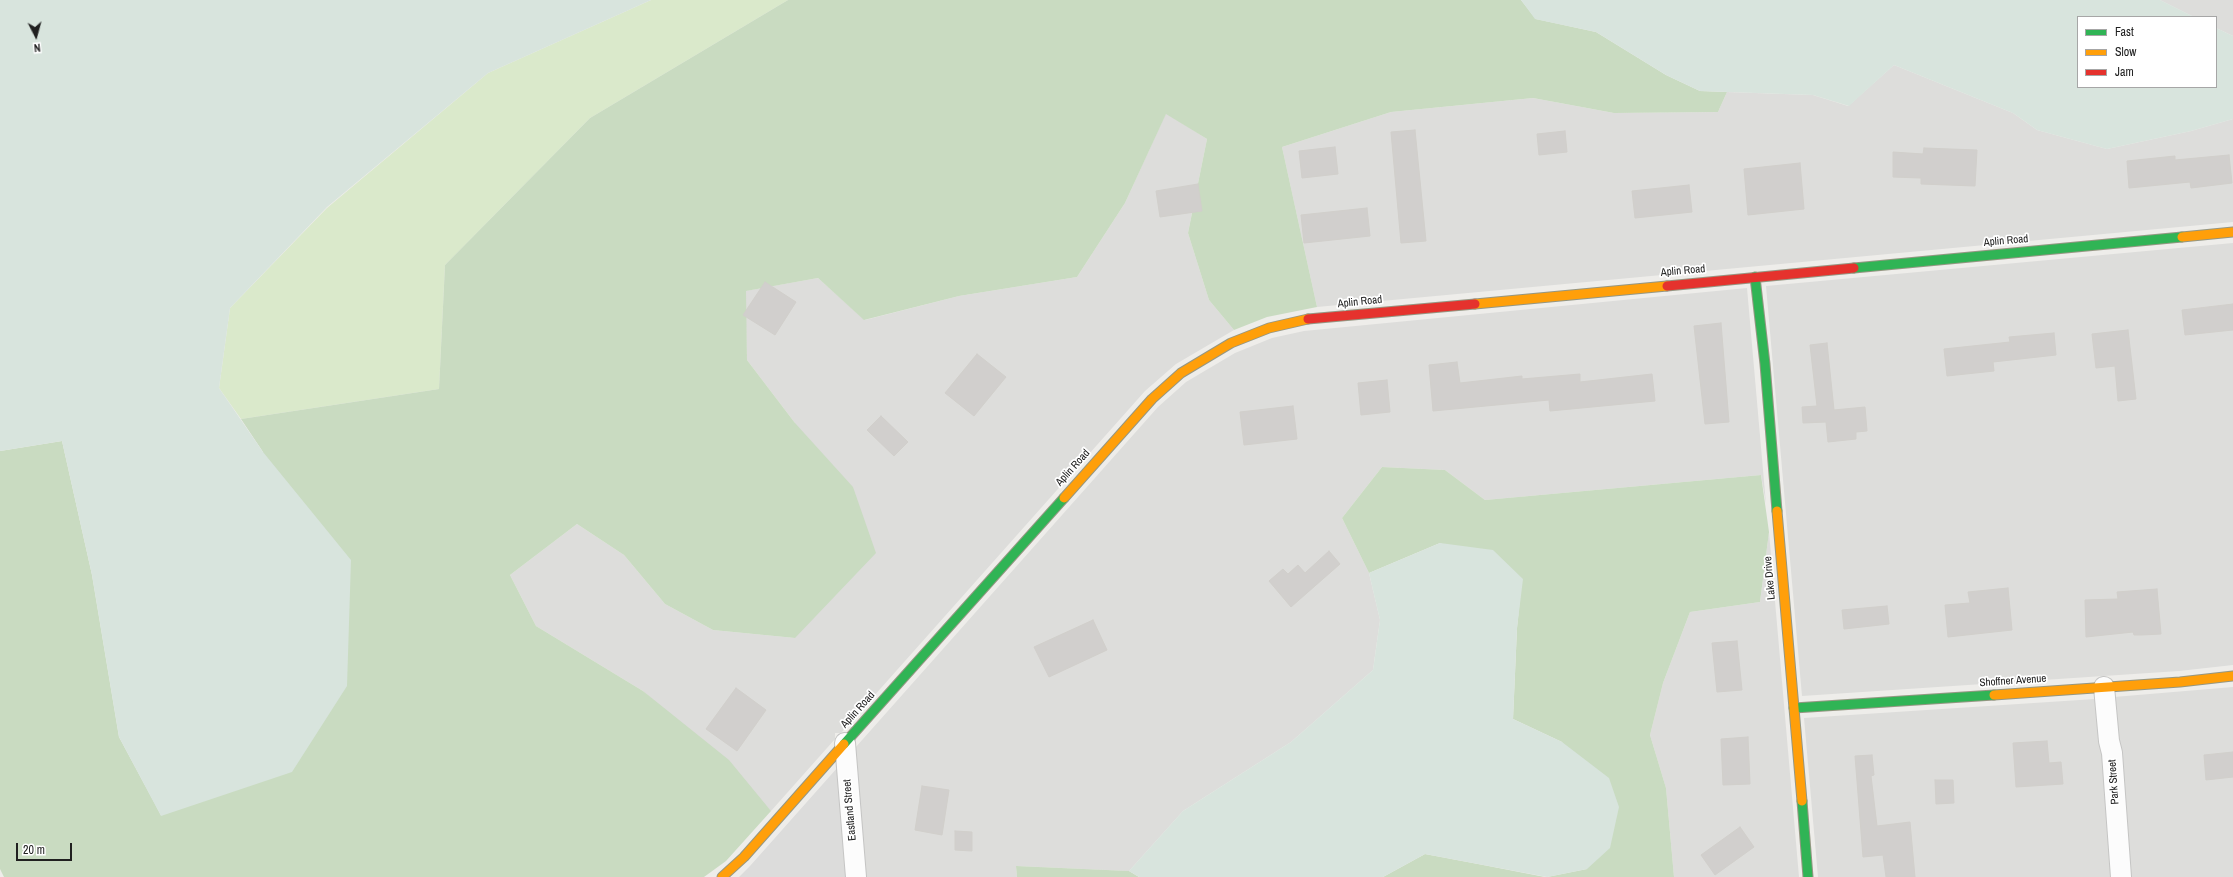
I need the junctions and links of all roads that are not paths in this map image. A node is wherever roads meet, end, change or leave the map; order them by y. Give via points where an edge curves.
1 (2233, 232) edge
2 (1755, 277) junction
3 (2233, 676) edge
4 (2104, 687) junction
5 (1794, 708) junction
6 (845, 743) junction
7 (722, 877) edge
8 (856, 877) edge
9 (1808, 877) edge
10 (2121, 877) edge

1 - 2 street, Aplin Road
2 - 5 street, Lake Drive via 1765,364
2 - 6 street, Aplin Road via 1302,320 1269,328 1231,343 1181,373 1152,399
3 - 4 street, Shoffner Avenue
4 - 5 street, Shoffner Avenue
4 - 10 street, Park Street via 2112,753
5 - 9 street, Lake Drive
6 - 7 street, Aplin Road via 744,857
6 - 8 street, Eastland Street

